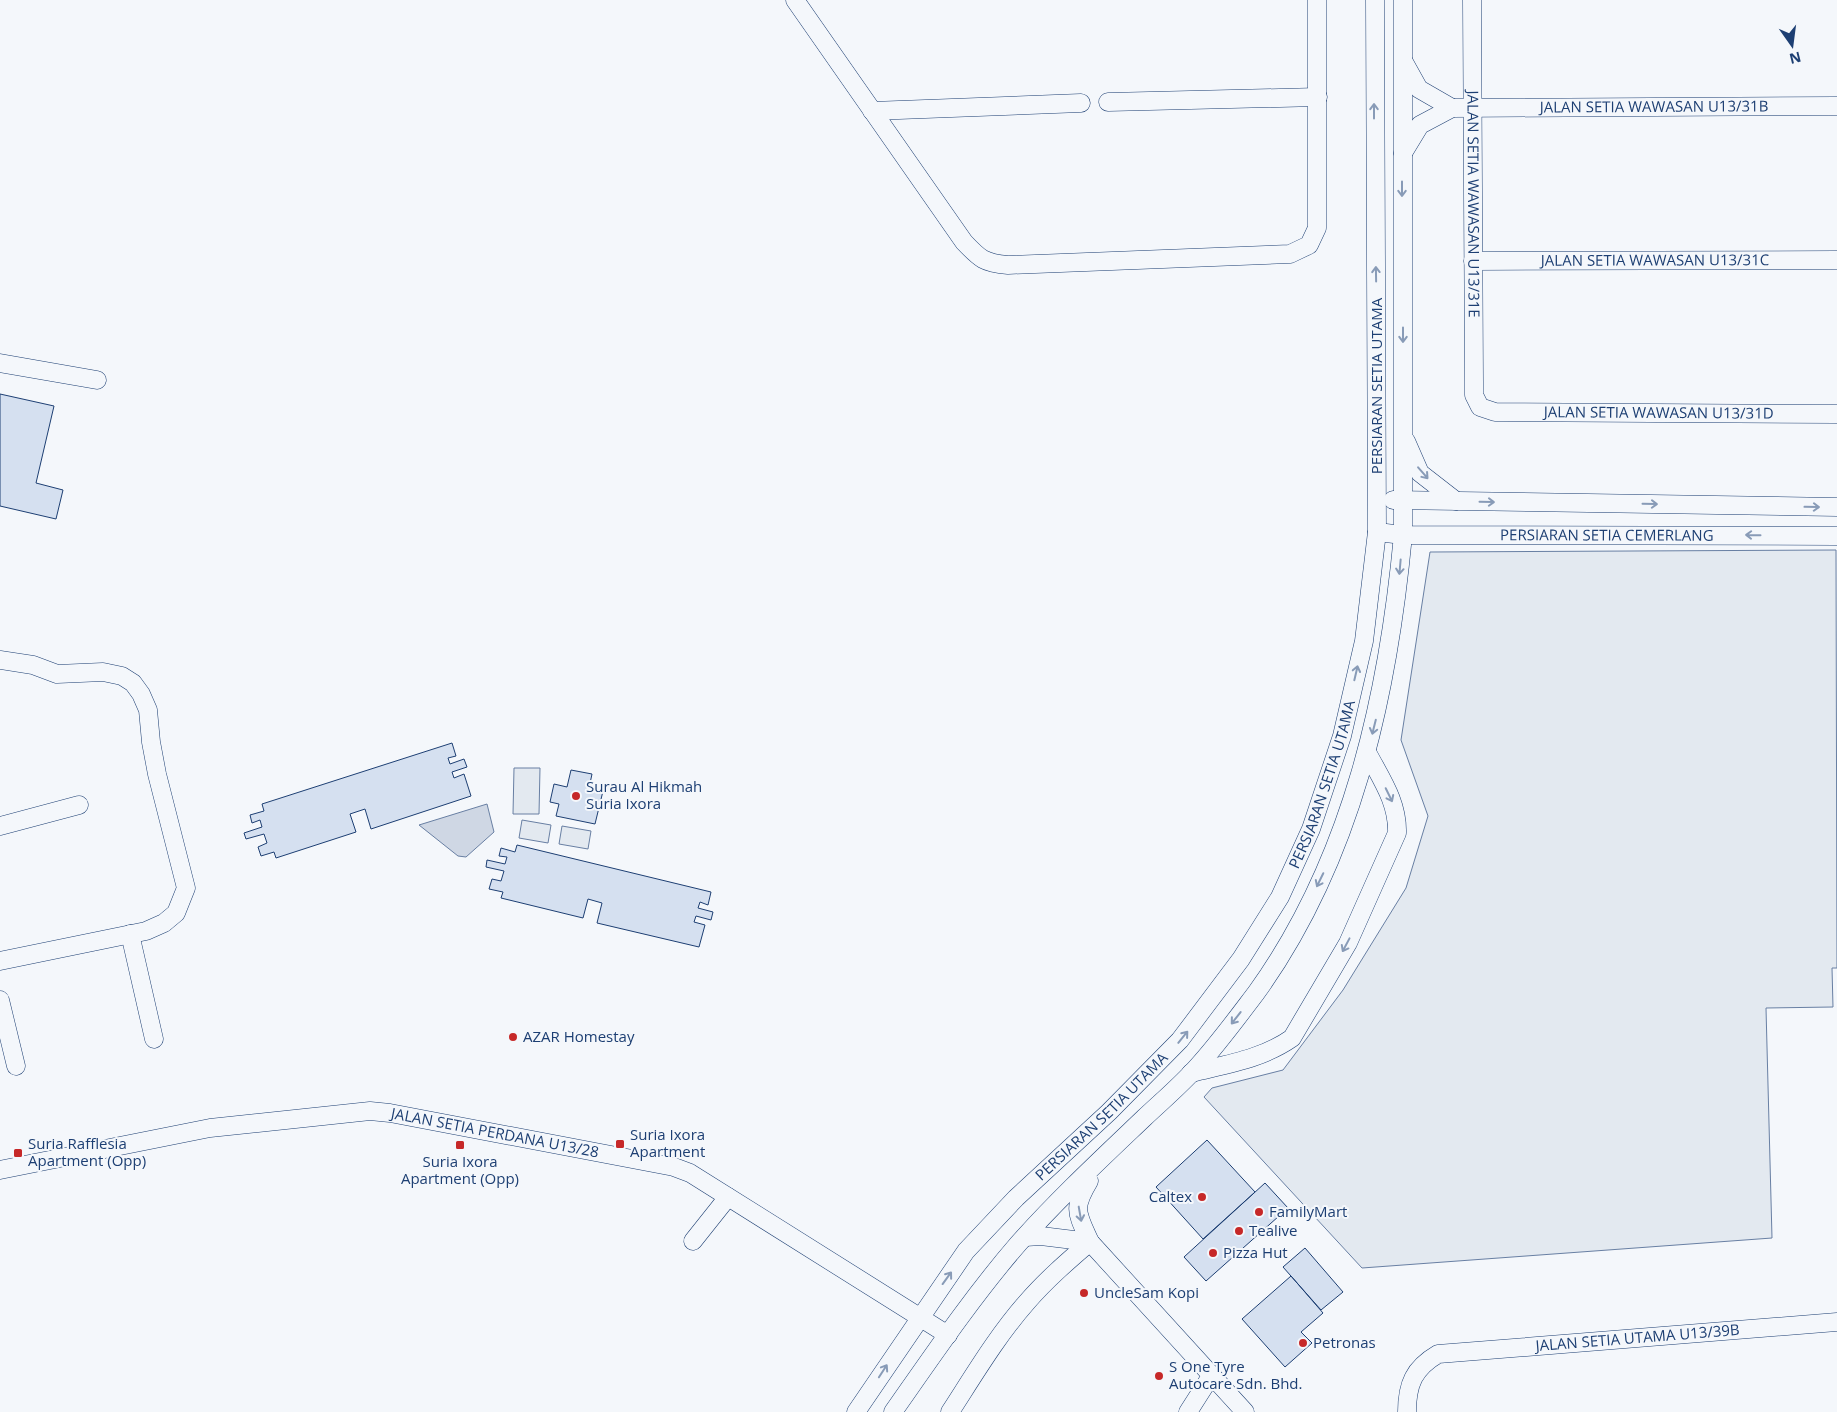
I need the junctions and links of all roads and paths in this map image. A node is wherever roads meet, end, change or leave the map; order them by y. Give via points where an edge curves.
1 (795, 0) edge
2 (1317, 0) edge
3 (1375, 0) edge
4 (1404, 0) edge
5 (1472, 0) edge
6 (1403, 59) junction
7 (1318, 98) junction
8 (1081, 102) dead end
9 (1108, 102) dead end
10 (1837, 106) edge
11 (1473, 107) junction
12 (1452, 108) junction
13 (872, 111) junction
14 (1402, 154) junction
15 (1837, 260) edge
16 (1473, 261) junction
17 (0, 363) edge
18 (97, 380) dead end
19 (1480, 407) joint
20 (1837, 414) edge
21 (1403, 434) junction
22 (1378, 499) junction
23 (1404, 500) junction
24 (1456, 501) junction
25 (1837, 507) edge
26 (1377, 532) junction
27 (1402, 535) junction
28 (1837, 536) edge
29 (0, 660) edge
30 (1367, 752) junction
31 (79, 805) dead end
32 (0, 826) edge
33 (130, 934) junction
34 (0, 961) edge
35 (0, 1000) edge
36 (154, 1039) dead end
37 (16, 1066) dead end
38 (1191, 1073) junction
39 (1103, 1157) junction
40 (0, 1170) edge
41 (728, 1197) junction
42 (1025, 1237) junction
43 (693, 1241) dead end
44 (1090, 1242) junction
45 (919, 1318) junction
46 (1837, 1322) edge
47 (948, 1335) junction
48 (1211, 1376) junction
49 (856, 1412) edge
50 (893, 1412) edge
51 (950, 1412) edge
52 (1188, 1412) edge
53 (1245, 1412) edge
54 (1407, 1412) edge

1 - 13 street
2 - 7 street
22 -> 3 street, PERSIARAN SETIA UTAMA
4 - 6 street, PERSIARAN SETIA UTAMA
5 - 11 street, JALAN SETIA WAWASAN U13/31E
6 - 12 street via 1419,89
6 - 14 street, PERSIARAN SETIA UTAMA
7 - 9 street
7 - 13 street via 1317,228 1309,246 1290,254 1008,265 980,259 964,242
8 - 13 street
10 - 11 street, JALAN SETIA WAWASAN U13/31B
11 - 12 street, JALAN SETIA WAWASAN U13/31B
11 - 16 street, JALAN SETIA WAWASAN U13/31E
12 - 14 street via 1420,125
14 -> 21 street, PERSIARAN SETIA UTAMA
15 - 16 street, JALAN SETIA WAWASAN U13/31C
16 - 19 street, JALAN SETIA WAWASAN U13/31E via 1474,395
17 - 18 street
19 - 20 street, JALAN SETIA WAWASAN U13/31D via 1495,412
21 - 23 street, PERSIARAN SETIA UTAMA
21 -> 24 street via 1420,472
22 - 23 street, PERSIARAN SETIA CEMERLANG
22 - 26 street, PERSIARAN SETIA UTAMA
23 - 24 street, PERSIARAN SETIA CEMERLANG
23 - 27 street, PERSIARAN SETIA UTAMA
24 -> 25 street, PERSIARAN SETIA CEMERLANG
26 - 27 street, PERSIARAN SETIA CEMERLANG
45 -> 26 street, PERSIARAN SETIA UTAMA via 966,1251 1016,1198 1109,1112 1180,1040 1241,959 1280,896 1311,829 1342,736 1364,641
28 -> 27 street, PERSIARAN SETIA CEMERLANG
27 -> 30 street, PERSIARAN SETIA UTAMA via 1388,656
29 - 33 street via 33,665 57,674 103,672 122,676 133,683 148,710 157,774 186,888 176,913 164,924
30 -> 38 street, PERSIARAN SETIA UTAMA via 1337,837 1292,936 1256,993
30 -> 38 street via 1393,801 1398,815 1397,833 1348,943 1292,1038 1258,1057
31 - 32 street
33 - 34 street
33 - 36 street
35 - 37 street
38 - 39 street, PERSIARAN SETIA UTAMA
39 - 42 street, PERSIARAN SETIA UTAMA
39 -> 44 street via 1078,1199 1079,1218
40 - 41 street, JALAN SETIA PERDANA U13/28 via 210,1128 370,1111 674,1167 690,1173
41 - 43 street
41 - 45 street, JALAN SETIA PERDANA U13/28
42 - 44 street
42 - 47 street, PERSIARAN SETIA UTAMA
44 - 48 street
44 - 51 street via 1026,1303
45 - 47 street, JALAN SETIA PERDANA U13/28
49 -> 45 street, PERSIARAN SETIA UTAMA
46 - 54 street, JALAN SETIA UTAMA U13/39B via 1438,1354 1423,1363 1412,1378
47 - 50 street, PERSIARAN SETIA UTAMA
48 - 52 street
48 - 53 street

